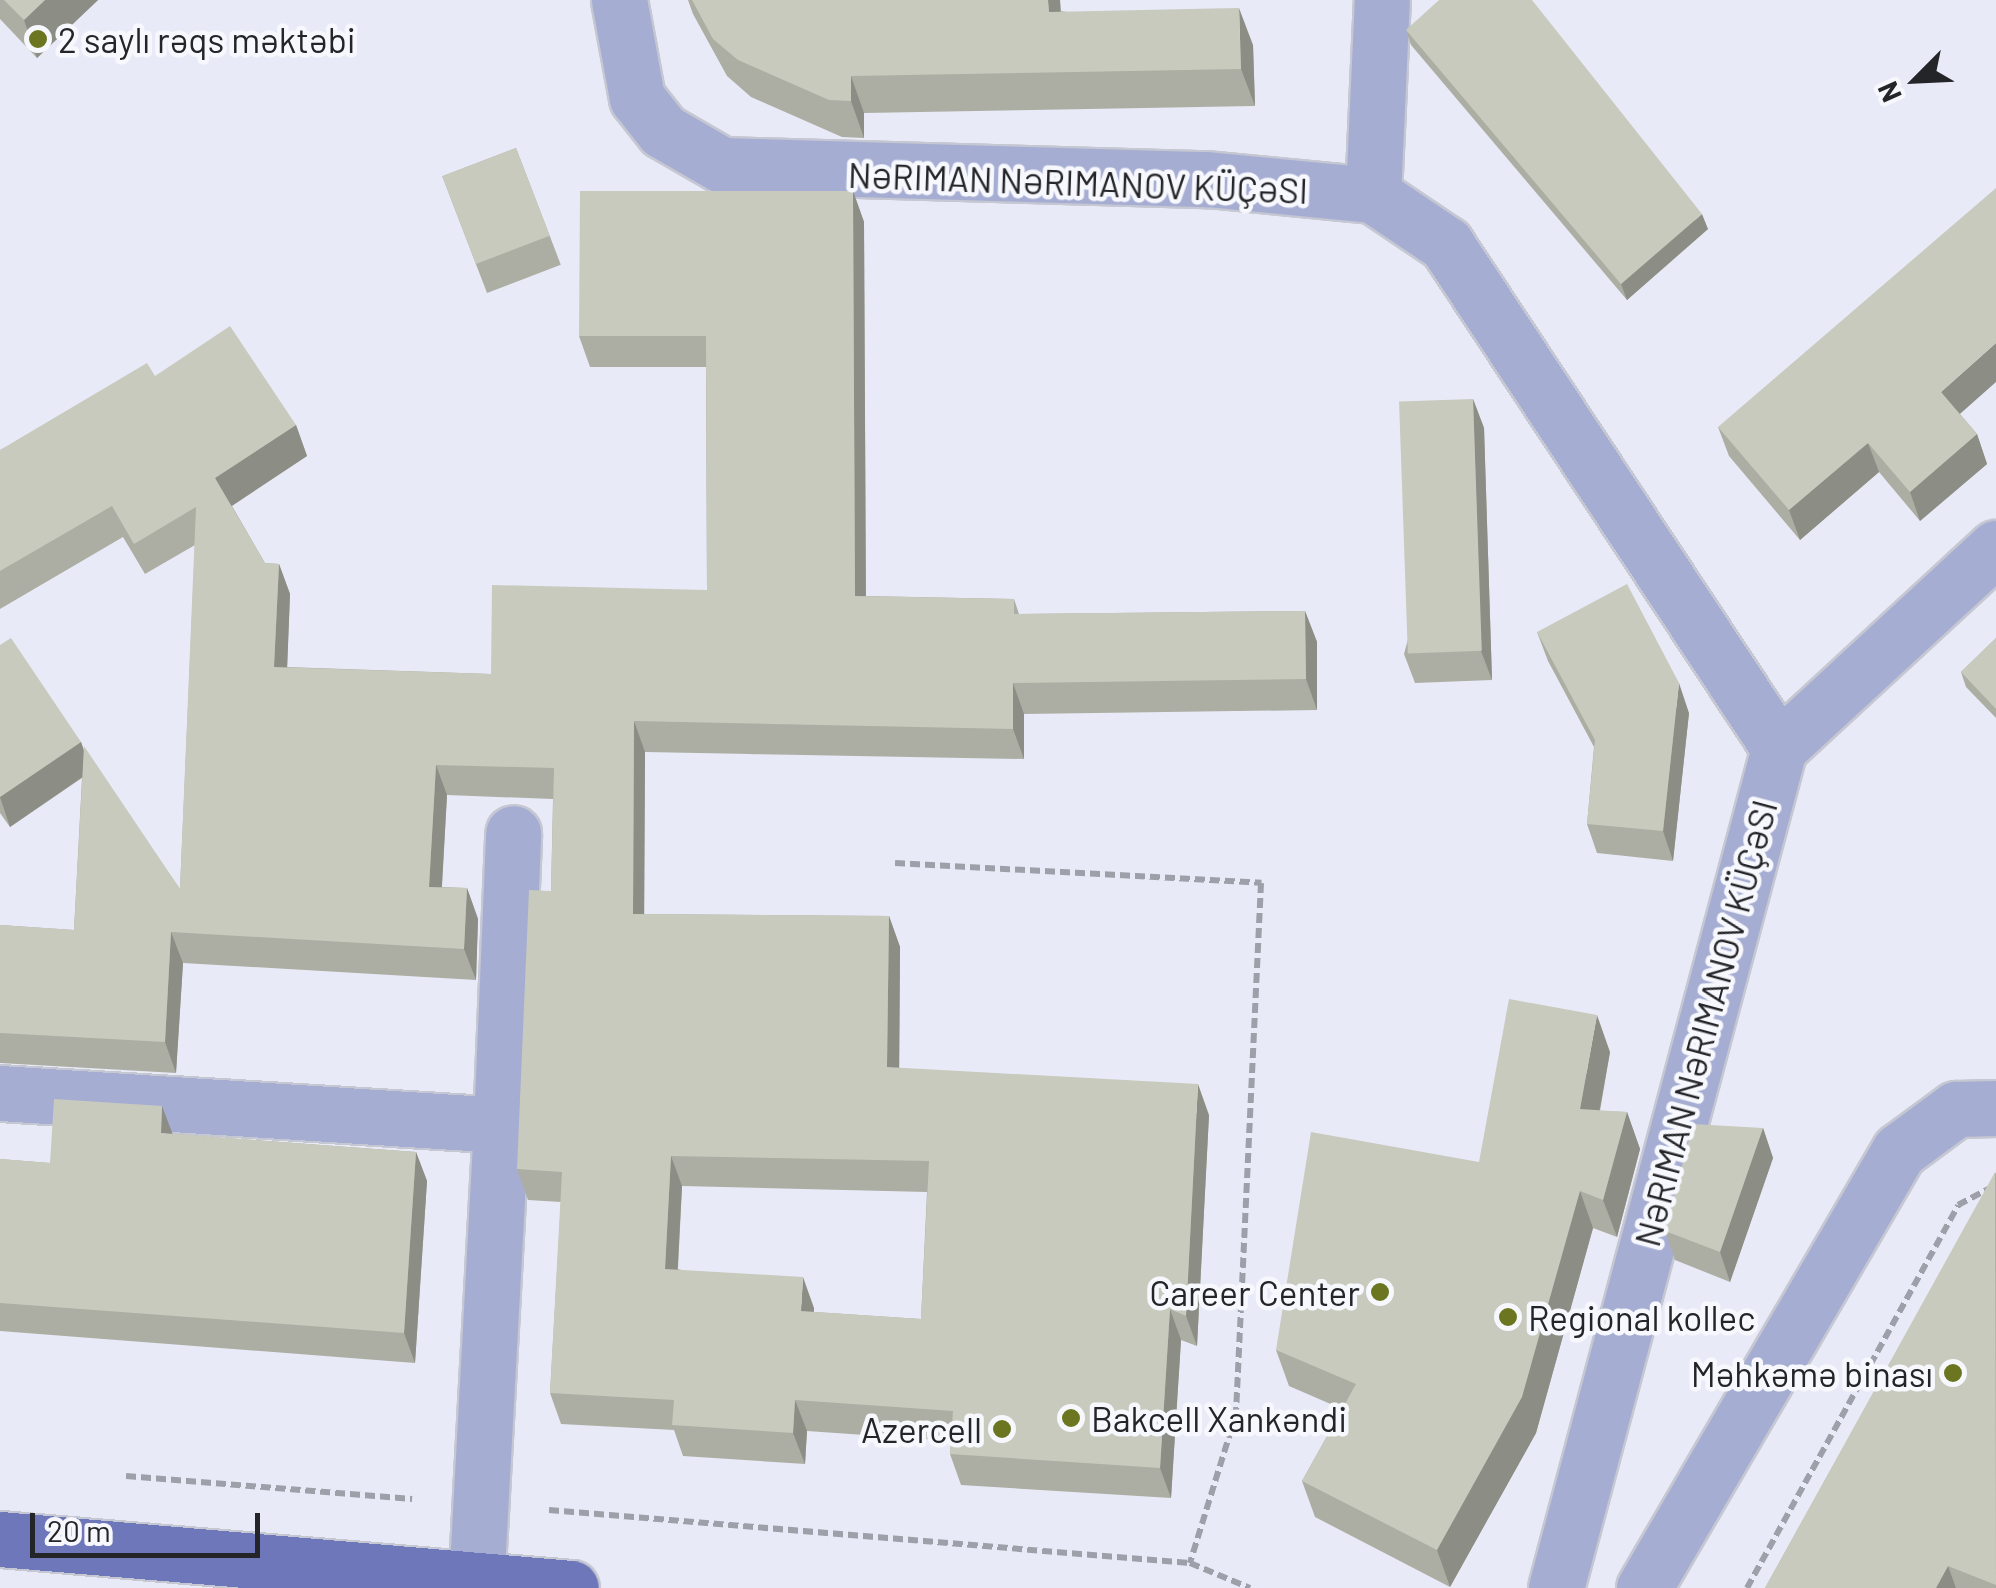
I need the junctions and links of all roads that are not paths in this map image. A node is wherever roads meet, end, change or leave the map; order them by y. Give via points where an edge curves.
1 (619, 0) edge
2 (1382, 0) edge
3 (1372, 194) junction
4 (1996, 548) edge
5 (1779, 748) junction
6 (512, 832) dead end
7 (0, 1092) edge
8 (1996, 1108) edge
9 (501, 1125) junction
10 (0, 1539) edge
11 (84, 1566) edge
12 (476, 1580) junction
13 (571, 1588) edge
14 (1556, 1588) edge
15 (1644, 1588) edge

1 - 3 street, NƏRIMAN NƏRIMANOV KÜÇƏSI via 637,98 663,131 722,166 1208,180
2 - 3 street
3 - 5 street, NƏRIMAN NƏRIMANOV KÜÇƏSI via 1446,244
4 - 5 street
5 - 14 street, NƏRIMAN NƏRIMANOV KÜÇƏSI
6 - 9 street
7 - 9 street
8 - 15 street via 1956,1109 1900,1151
9 - 12 street
10 - 11 main road
11 - 12 main road
12 - 13 main road

